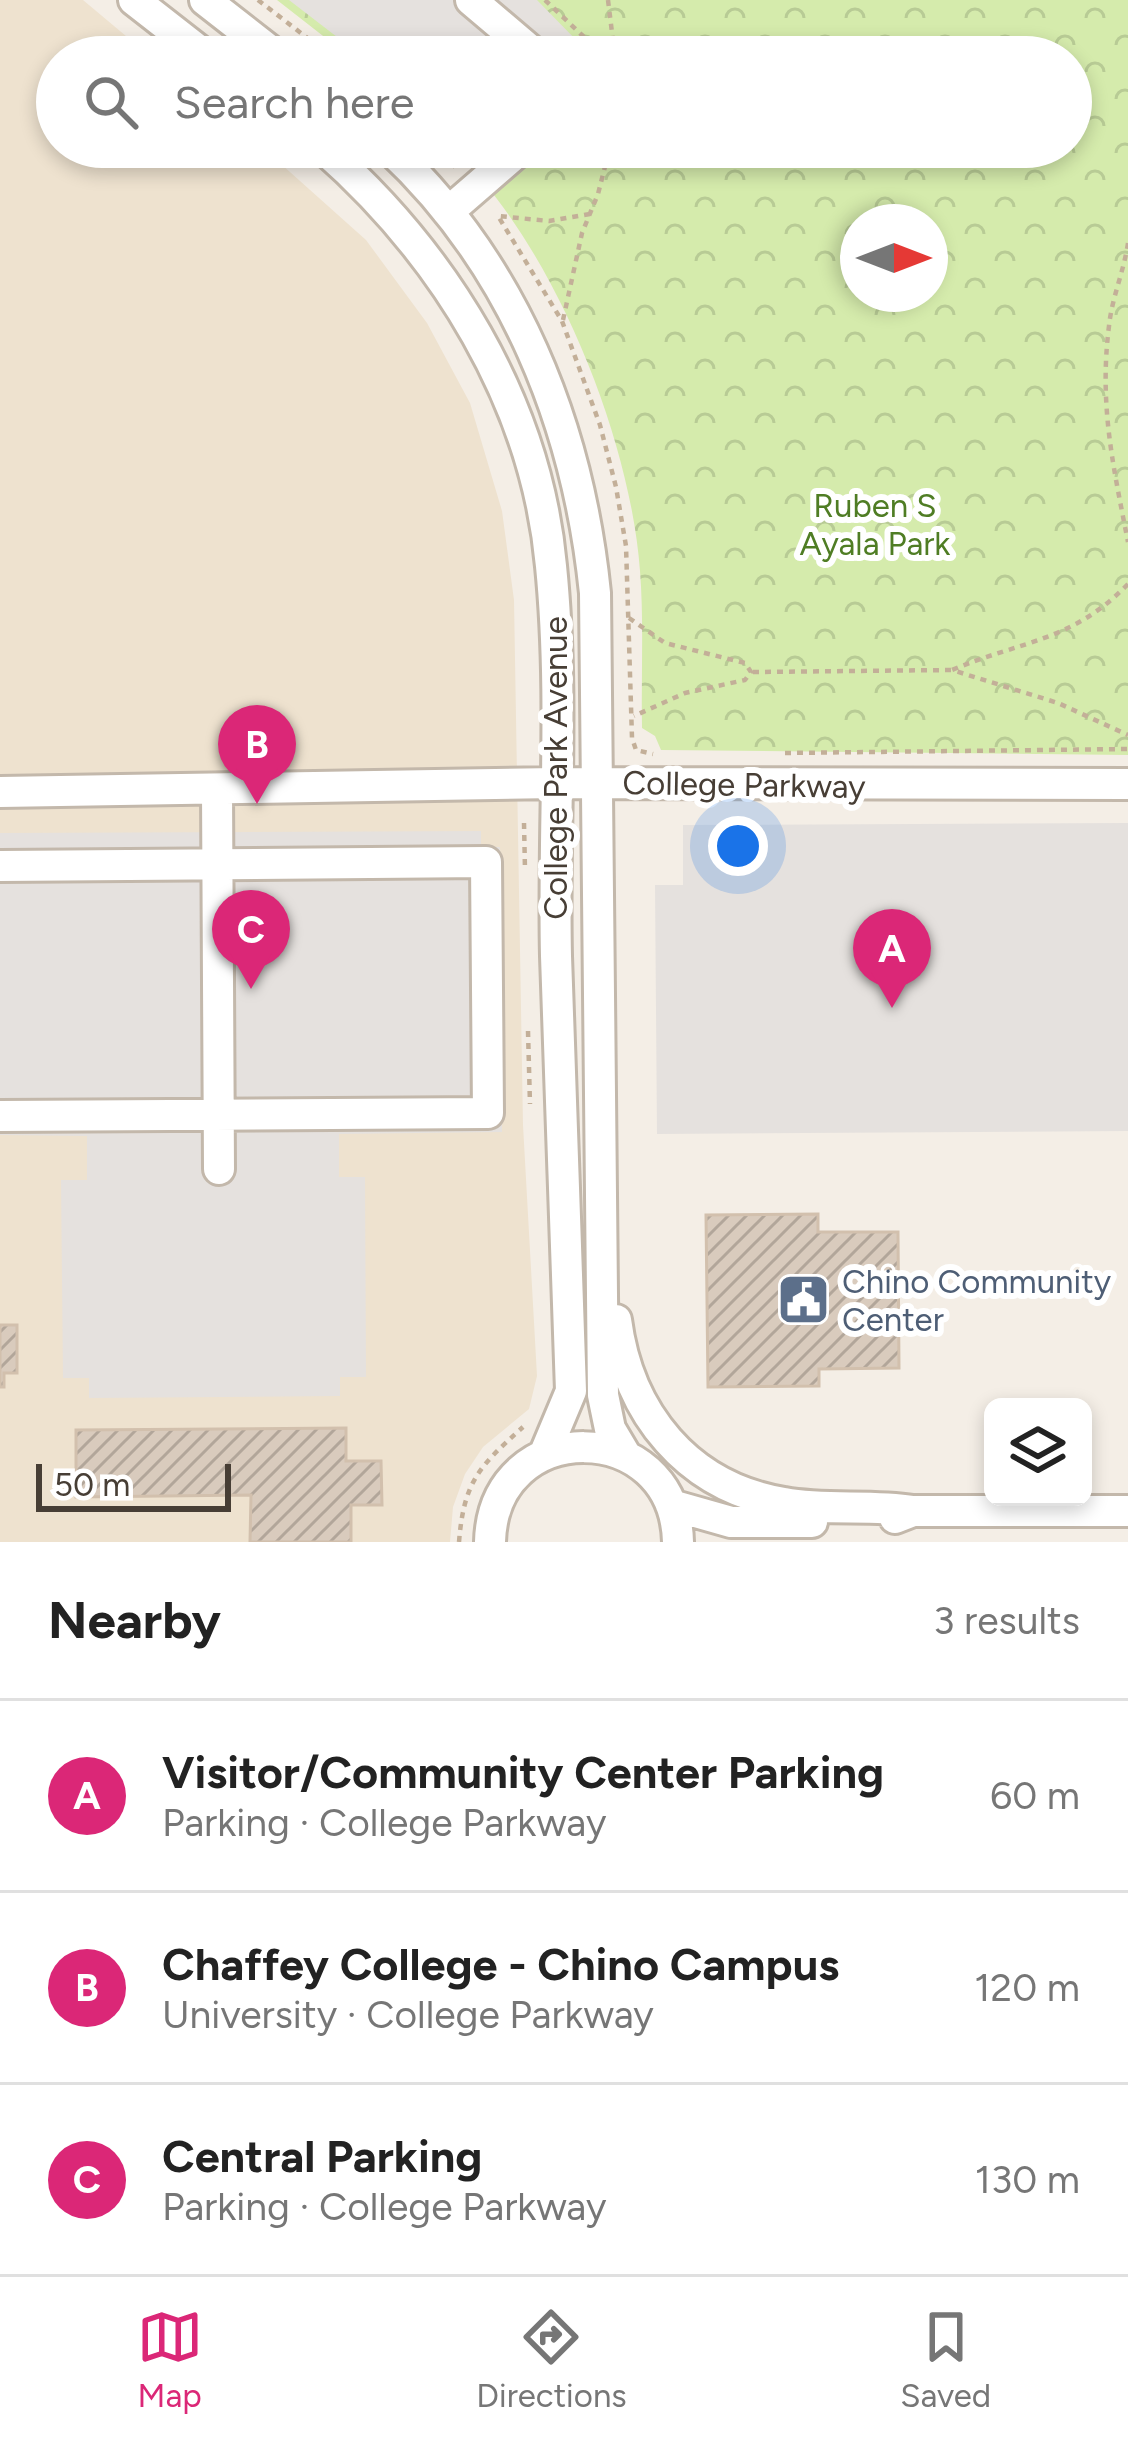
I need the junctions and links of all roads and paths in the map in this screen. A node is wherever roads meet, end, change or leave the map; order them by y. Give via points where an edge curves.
1 (134, 0) edge
2 (205, 0) edge
3 (258, 0) edge
4 (471, 0) edge
5 (544, 0) edge
6 (608, 0) edge
7 (180, 36) edge
8 (251, 36) edge
9 (305, 36) edge
10 (513, 36) edge
11 (583, 36) edge
12 (612, 36) edge
13 (346, 168) edge
14 (407, 168) edge
15 (499, 168) edge
16 (604, 168) edge
17 (448, 212) junction
18 (590, 214) junction
19 (1128, 243) edge
20 (1128, 542) edge
21 (1128, 584) edge
22 (629, 618) dead end
23 (952, 670) junction
24 (751, 672) junction
25 (632, 717) dead end
26 (1128, 735) edge
27 (1128, 749) edge
28 (636, 750) dead end
29 (774, 753) dead end
30 (656, 754) dead end
31 (556, 783) junction
32 (596, 783) junction
33 (1128, 784) edge
34 (217, 791) junction
35 (0, 792) edge
36 (524, 823) dead end
37 (217, 864) junction
38 (0, 866) edge
39 (525, 870) dead end
40 (527, 1014) dead end
41 (530, 1107) dead end
42 (220, 1114) junction
43 (0, 1116) edge
44 (599, 1160) junction
45 (220, 1169) dead end
46 (534, 1418) dead end
47 (545, 1454) junction
48 (626, 1456) junction
49 (671, 1505) junction
50 (913, 1511) junction
51 (1128, 1511) edge
52 (459, 1542) edge
53 (490, 1542) edge
54 (678, 1542) edge

1 - 7 street
2 - 8 street
3 - 9 path
4 - 10 street
5 - 11 path
6 - 12 path
13 - 31 street, College Park Avenue via 428,260 508,399 551,562
14 - 17 street, College Park Avenue
15 - 17 street
16 - 18 path
17 - 32 street, College Park Avenue via 524,327 580,487 595,593
18 - 18 path via 582,232 562,321 498,216 549,221
19 - 20 path via 1105,386 1109,461
21 - 23 path via 1077,626
22 - 24 path via 665,643 745,663
23 - 24 path
23 - 26 path
24 - 25 path
27 - 29 path
28 - 30 path
31 - 32 street, College Parkway
31 - 34 street, College Parkway
31 - 47 street, College Park Avenue via 571,1391
32 - 33 street, College Parkway
32 - 44 street, College Park Avenue
34 - 35 street, College Parkway
34 - 37 street
36 - 39 path
37 - 38 street
37 - 42 street
37 - 42 street via 486,862 487,885 488,1113
40 - 41 path
42 - 43 street
42 - 45 street
44 - 48 street, College Park Avenue via 603,1395
44 - 50 street via 613,1209 620,1350 656,1427 693,1465 736,1490 781,1503
46 - 52 path via 478,1468
47 - 48 street via 572,1446
47 - 53 street via 501,1494
48 - 49 street via 661,1485
49 - 50 street via 731,1522 885,1522
49 - 54 street
50 - 51 street

